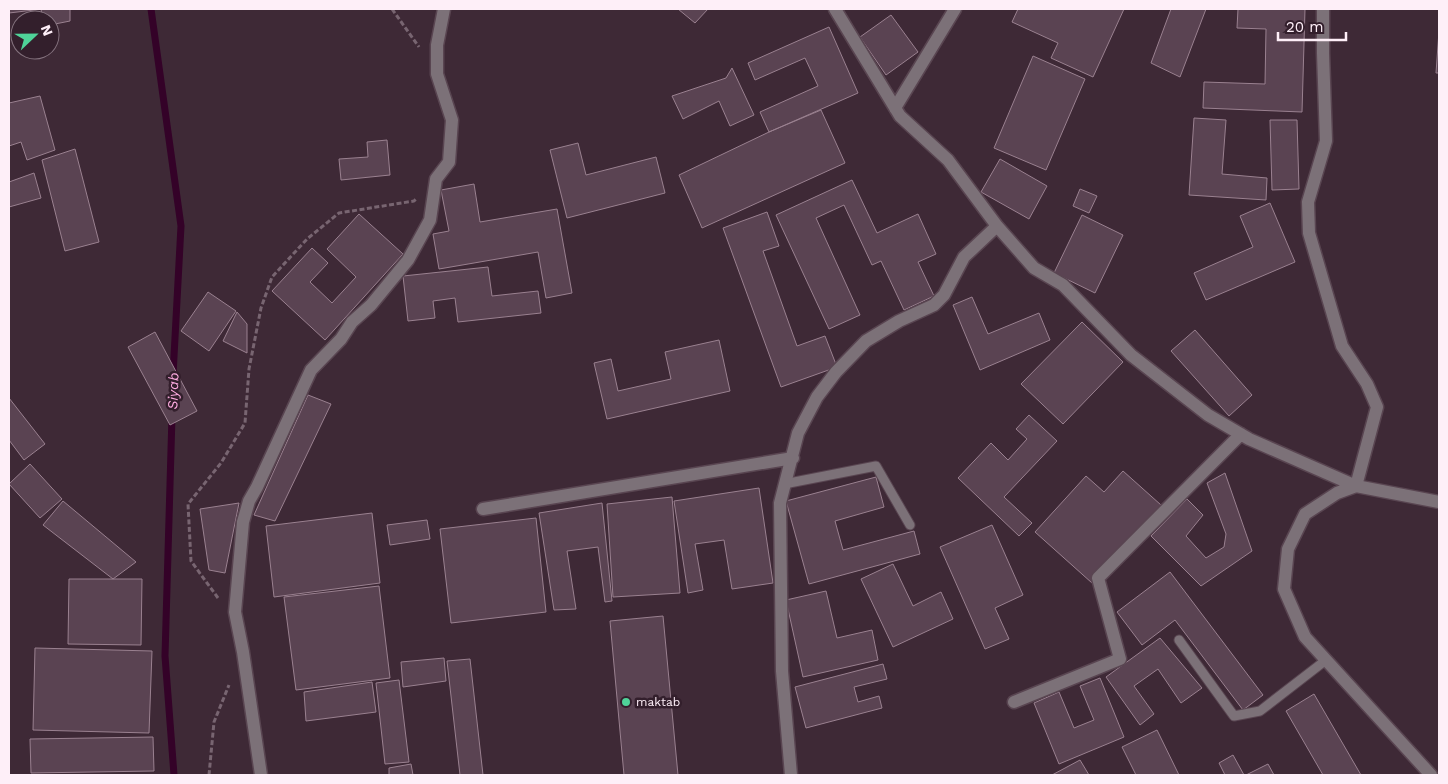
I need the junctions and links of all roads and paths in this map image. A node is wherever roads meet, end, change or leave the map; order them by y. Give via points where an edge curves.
1 (392, 9) edge
2 (444, 9) edge
3 (835, 9) edge
4 (956, 9) edge
5 (1323, 9) edge
6 (420, 49) dead end
7 (895, 108) junction
8 (436, 179) junction
9 (997, 226) junction
10 (1241, 434) junction
11 (793, 458) junction
12 (784, 484) junction
13 (1356, 486) junction
14 (1439, 502) edge
15 (483, 509) dead end
16 (910, 525) dead end
17 (220, 600) dead end
18 (1179, 640) dead end
19 (243, 652) junction
20 (1326, 660) junction
21 (1014, 702) dead end
22 (209, 775) edge
23 (261, 775) edge
24 (791, 775) edge
25 (1431, 775) edge

1 - 6 path
2 - 8 street via 437,44 437,74 452,120 449,162
3 - 7 street
4 - 7 street
5 - 13 street via 1326,141 1308,202 1309,233 1342,346 1367,384 1377,407
7 - 9 street via 948,160
8 - 17 path via 414,201 339,213 307,239 272,277 261,308 249,369 245,423 222,463 188,504 191,561
8 - 19 street via 430,220 408,260 311,370 249,502 243,522 235,612
9 - 10 street via 1034,268 1063,285 1131,355 1208,415
9 - 11 street via 964,257 944,294 934,305 866,341 836,372 798,433
10 - 13 street
10 - 21 street via 1098,578 1120,659
11 - 12 street
11 - 15 street
12 - 16 lane via 876,466
12 - 24 street via 780,503 782,671
13 - 14 street
13 - 20 street via 1337,493 1305,514 1288,549 1284,589 1305,636
18 - 20 lane via 1234,716 1260,711
19 - 22 path via 214,722
19 - 23 street
20 - 25 street

